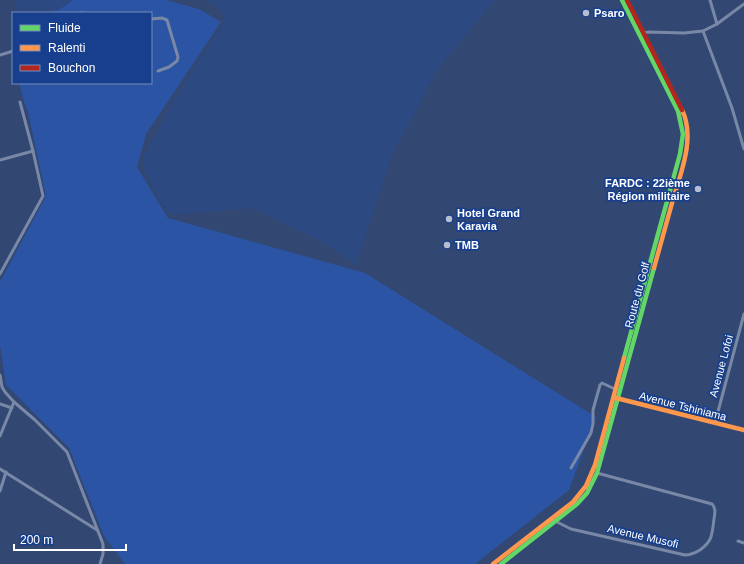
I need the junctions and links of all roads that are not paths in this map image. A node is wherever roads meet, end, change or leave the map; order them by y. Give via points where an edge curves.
1 (622, 0) edge
2 (627, 0) edge
3 (710, 0) edge
4 (744, 4) edge
5 (631, 13) junction
6 (152, 19) edge
7 (717, 24) junction
8 (703, 31) junction
9 (641, 34) junction
10 (12, 51) edge
11 (0, 55) edge
12 (158, 70) dead end
13 (20, 102) dead end
14 (744, 150) edge
15 (33, 151) junction
16 (0, 160) edge
17 (0, 273) edge
18 (744, 314) edge
19 (0, 376) edge
20 (618, 390) junction
21 (616, 398) junction
22 (14, 402) junction
23 (0, 404) edge
24 (12, 408) junction
25 (715, 423) junction
26 (744, 430) edge
27 (0, 436) edge
28 (571, 468) dead end
29 (0, 469) edge
30 (6, 472) junction
31 (595, 472) junction
32 (0, 491) edge
33 (554, 520) junction
34 (97, 530) junction
35 (738, 541) dead end
36 (744, 543) edge
37 (100, 564) edge
38 (493, 564) edge
39 (501, 564) edge

1 - 5 main road
2 - 5 main road, Route du Golf
3 - 7 street
4 - 7 street
5 - 9 main road, Route du Golf
6 - 12 street via 167,20 178,57 172,66
7 - 8 street
8 - 9 street
8 - 14 street via 732,108
9 - 20 main road, Route du Golf via 683,112 687,135 685,155
10 - 11 street
13 - 15 street
15 - 16 street
15 - 17 street via 42,196
18 - 25 street, Avenue Lofoi
19 - 22 street via 3,391
20 - 21 main road, Route du Golf
20 - 28 street via 602,383 600,385 593,410 591,433
21 - 25 main road, Avenue Tshiniama
21 - 31 main road, Route du Golf
22 - 24 street
22 - 34 street via 67,452
23 - 24 street
24 - 27 street
25 - 26 main road, Avenue Tshiniama
29 - 30 street
30 - 32 street
30 - 34 street
31 - 33 main road, Route du Golf via 589,489 581,500
31 - 33 street, Avenue Musofi via 712,504 715,511 709,542 692,555 685,555 571,529
33 - 38 main road
33 - 39 main road, Route du Golf
34 - 37 street via 103,549
35 - 36 street

